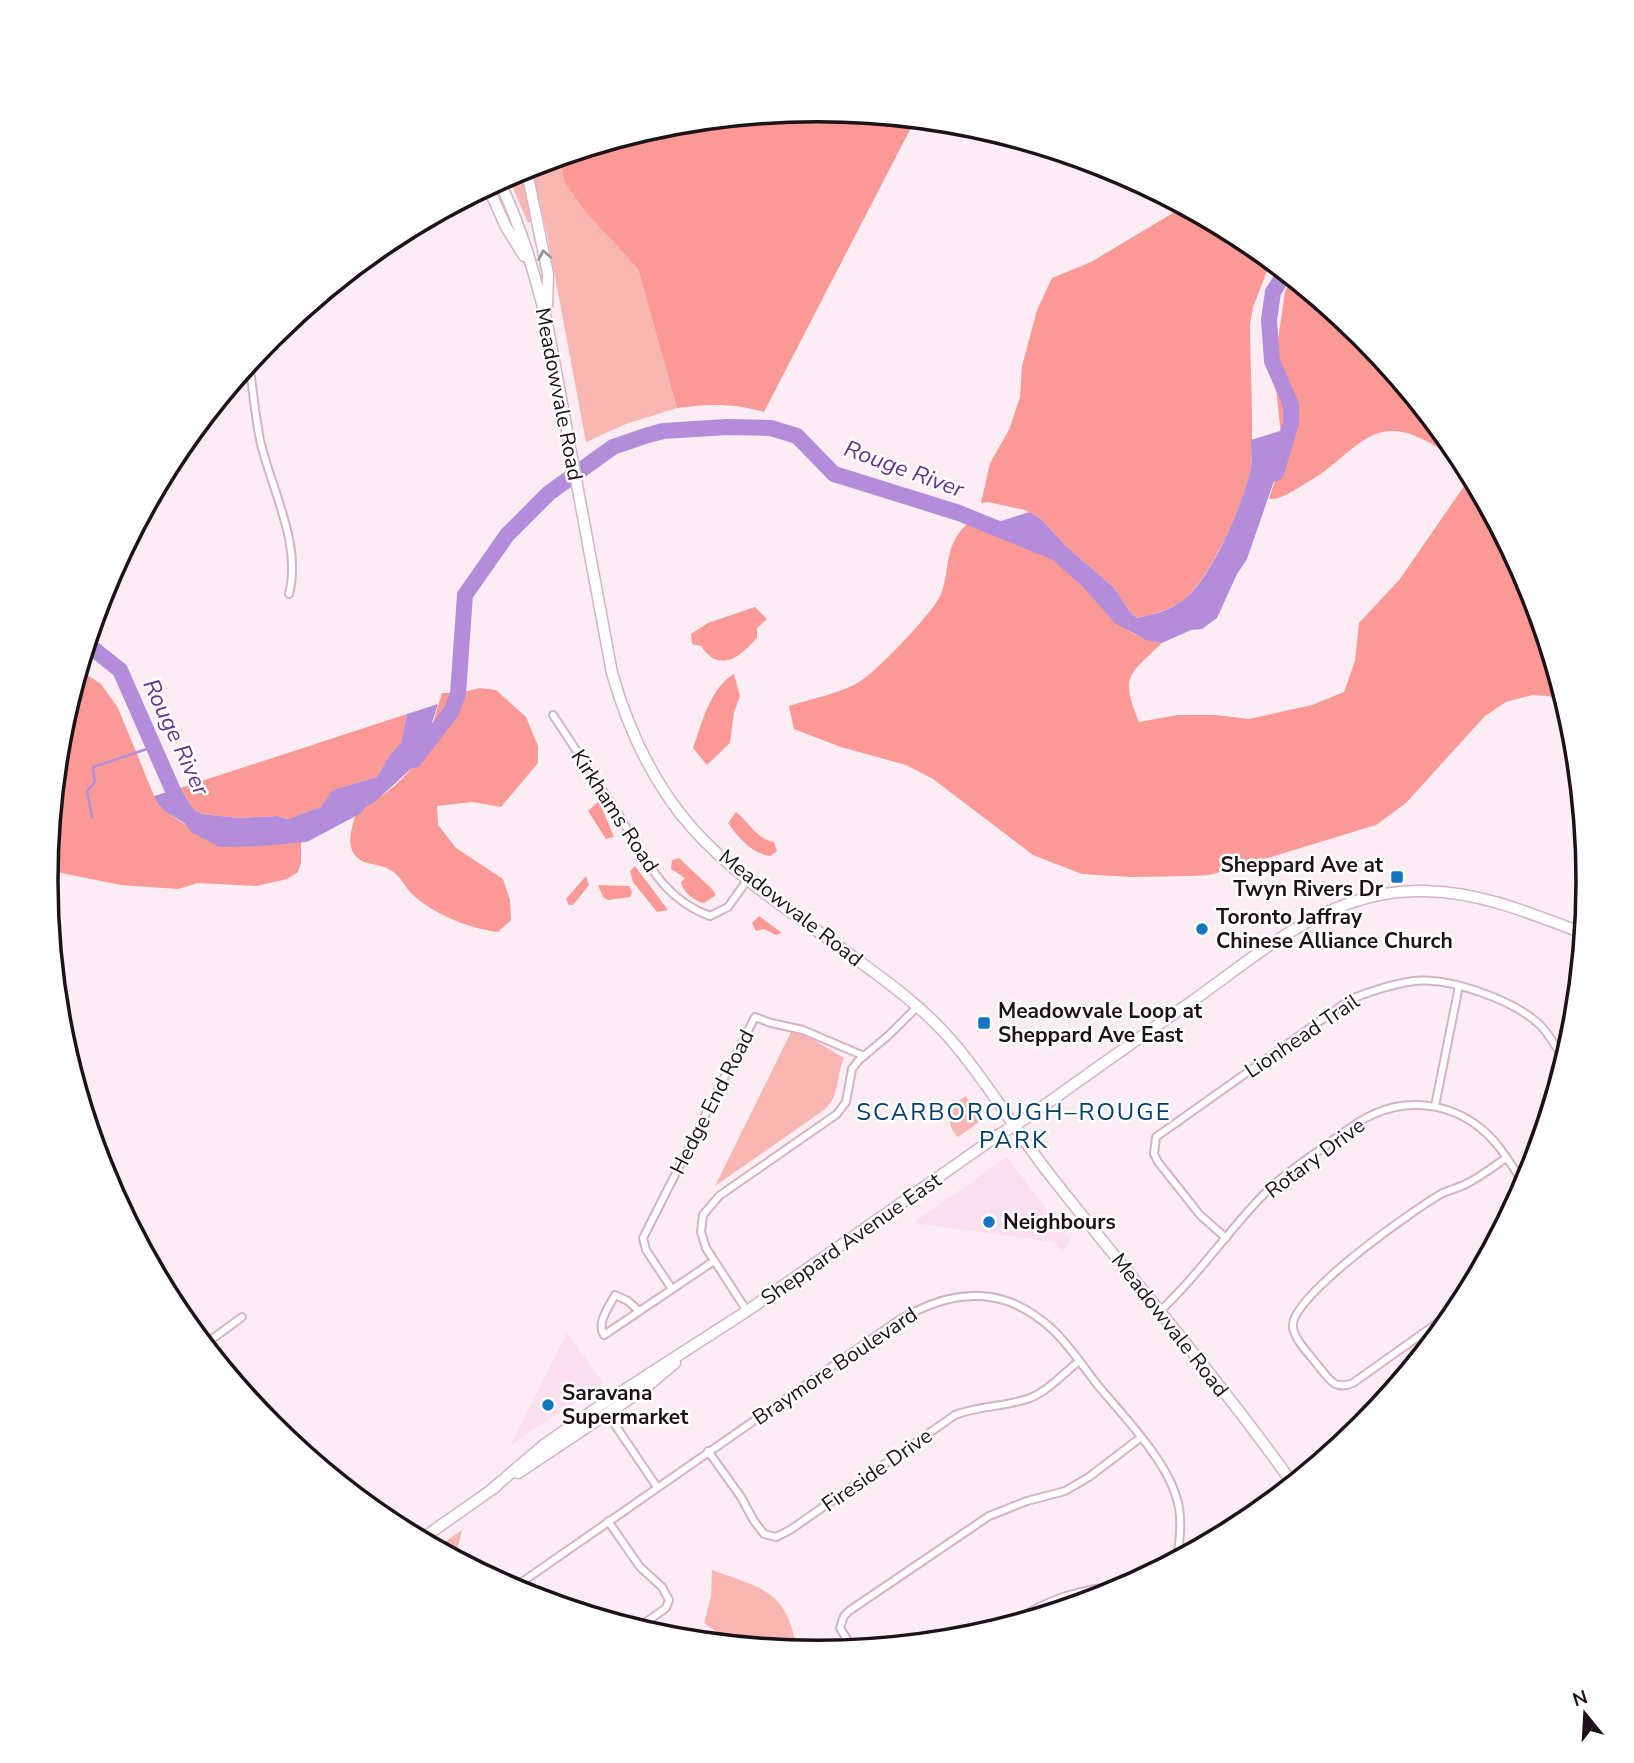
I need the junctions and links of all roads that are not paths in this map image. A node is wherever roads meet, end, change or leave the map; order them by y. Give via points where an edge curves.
1 (528, 179) edge
2 (503, 191) edge
3 (492, 196) edge
4 (533, 271) junction
5 (547, 323) junction
6 (251, 376) edge
7 (289, 594) dead end
8 (553, 715) dead end
9 (748, 879) junction
10 (1575, 930) edge
11 (1459, 986) junction
12 (917, 1007) junction
13 (1557, 1049) edge
14 (864, 1056) junction
15 (1435, 1106) junction
16 (1014, 1126) junction
17 (1506, 1158) junction
18 (1517, 1174) edge
19 (1226, 1238) junction
20 (714, 1261) junction
21 (672, 1289) junction
22 (1161, 1310) junction
23 (639, 1311) junction
24 (747, 1311) junction
25 (242, 1317) dead end
26 (1430, 1329) edge
27 (708, 1337) junction
28 (212, 1339) edge
29 (1079, 1361) junction
30 (601, 1405) junction
31 (607, 1414) junction
32 (1140, 1438) junction
33 (708, 1451) junction
34 (1288, 1477) edge
35 (657, 1487) junction
36 (492, 1489) junction
37 (608, 1521) junction
38 (429, 1534) edge
39 (1178, 1549) edge
40 (523, 1581) edge
41 (1080, 1593) edge
42 (1032, 1609) edge
43 (647, 1621) edge
44 (847, 1640) edge

5 -> 1 main road via 548,274
2 - 4 main road, Meadowvale Road
3 - 4 main road
4 - 5 main road, Meadowvale Road
5 - 9 main road, Meadowvale Road via 618,695 637,743 661,783 693,828
6 - 7 street via 260,439 287,531 293,577
8 - 9 street, Kirkhams Road via 648,867 685,904 710,916 733,902
9 - 12 main road, Meadowvale Road
10 - 16 main road, Sheppard Avenue East via 1508,905 1458,894 1401,891 1347,902 1291,929
11 - 13 street, Lionhead Trail via 1508,1003 1540,1025
11 - 15 street
11 - 19 street, Lionhead Trail via 1416,981 1351,999 1156,1137 1158,1162 1200,1215
12 - 14 street
12 - 16 main road, Meadowvale Road via 950,1039
14 - 20 street via 852,1069 846,1102 837,1114 710,1204 701,1232
14 - 21 street, Hedge End Road via 803,1030 755,1017 643,1238
15 - 17 street, Rotary Drive via 1478,1126
15 - 19 street, Rotary Drive via 1397,1107 1355,1124 1268,1190
16 - 22 main road, Meadowvale Road
16 - 24 main road, Sheppard Avenue East
17 - 18 street, Rotary Drive
17 - 26 street via 1464,1186 1442,1194 1335,1270 1295,1314 1293,1326 1332,1384 1344,1387
19 - 22 street, Rotary Drive
20 - 21 street
20 - 24 street
21 - 23 street
22 - 34 main road, Meadowvale Road
23 - 23 street via 615,1295 601,1332 604,1335
24 - 27 main road, Sheppard Avenue East
25 - 28 street
27 - 30 main road, Sheppard Avenue East
27 - 31 main road, Sheppard Avenue East
29 - 32 street, Braymore Boulevard
29 - 33 street, Braymore Boulevard via 1055,1331 1020,1307 989,1297 938,1300 902,1318
29 - 33 street, Fireside Drive via 1028,1398 956,1415 776,1537 758,1527
30 - 31 street
30 - 36 main road, Sheppard Avenue East
31 - 35 street
31 - 36 main road, Sheppard Avenue East
32 - 39 street, Braymore Boulevard via 1162,1465 1177,1497
32 - 44 street via 1065,1491 989,1516 849,1611 840,1628
33 - 35 street, Braymore Boulevard
35 - 37 street, Braymore Boulevard
36 - 38 main road, Sheppard Avenue East
37 - 40 street, Braymore Boulevard
37 - 43 street via 668,1600 666,1608
41 - 42 street

